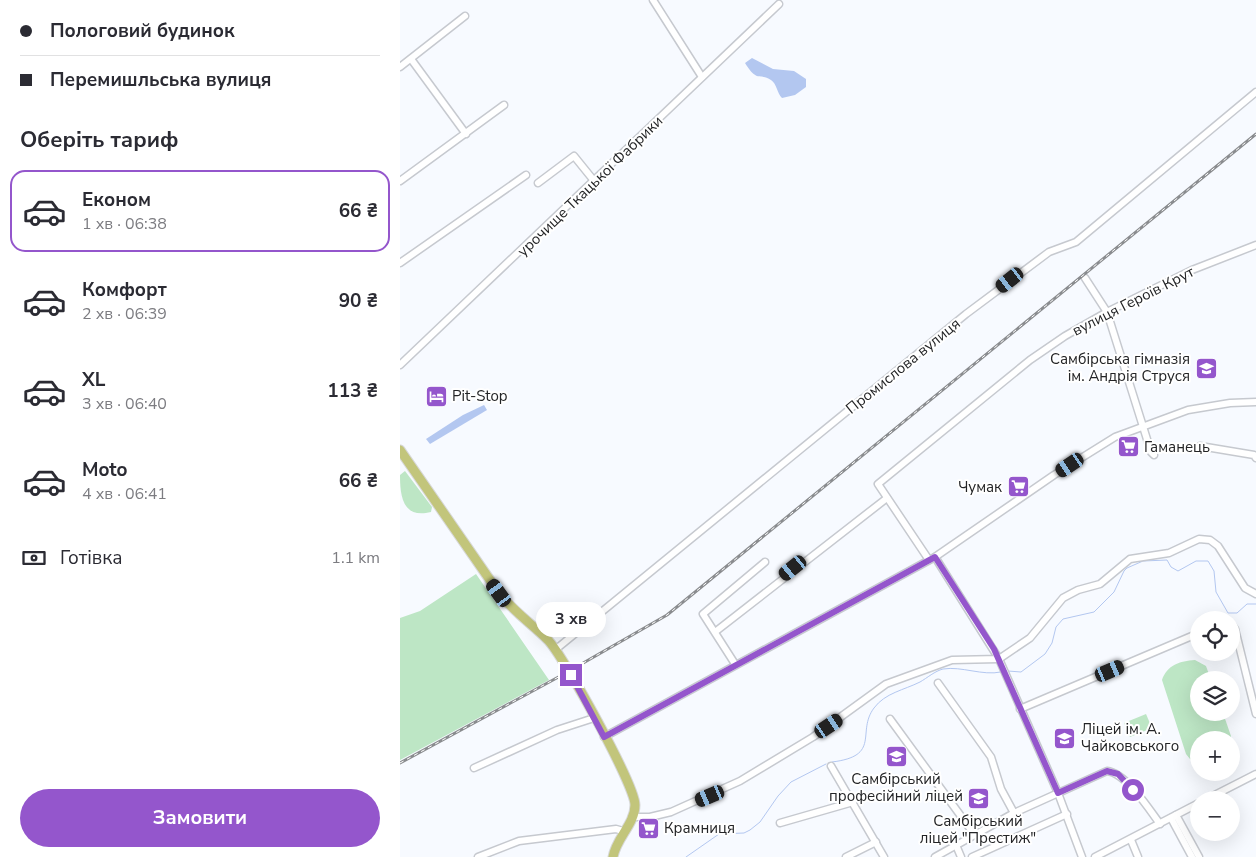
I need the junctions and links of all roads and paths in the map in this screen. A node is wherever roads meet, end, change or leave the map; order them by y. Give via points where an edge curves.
1 (653, 0) edge
2 (779, 4) dead end
3 (464, 16) dead end
4 (410, 60) junction
5 (400, 67) edge
6 (700, 74) junction
7 (1256, 92) edge
8 (504, 105) dead end
9 (466, 134) junction
10 (526, 175) dead end
11 (400, 181) edge
12 (594, 182) junction
13 (538, 183) dead end
14 (1256, 244) edge
15 (400, 263) edge
16 (1085, 278) dead end
17 (1107, 312) junction
18 (400, 365) edge
19 (1256, 402) edge
20 (1142, 427) junction
21 (1200, 446) dead end
22 (400, 450) edge
23 (1154, 455) dead end
24 (1256, 458) edge
25 (887, 498) junction
26 (932, 559) junction
27 (765, 562) dead end
28 (1256, 594) edge
29 (715, 632) junction
30 (1190, 637) edge
31 (1240, 649) edge
32 (555, 650) junction
33 (999, 660) junction
34 (735, 664) junction
35 (938, 683) dead end
36 (1020, 709) junction
37 (1256, 714) edge
38 (594, 718) junction
39 (890, 719) dead end
40 (604, 737) junction
41 (831, 766) dead end
42 (474, 768) dead end
43 (1256, 774) edge
44 (1223, 791) edge
45 (1058, 793) junction
46 (853, 802) junction
47 (1190, 808) edge
48 (1014, 813) junction
49 (1066, 814) junction
50 (632, 817) junction
51 (1174, 817) junction
52 (780, 823) dead end
53 (1160, 824) junction
54 (623, 831) junction
55 (974, 834) junction
56 (1131, 840) junction
57 (876, 842) junction
58 (956, 845) junction
59 (478, 857) edge
60 (614, 857) edge
61 (846, 857) edge
62 (884, 857) edge
63 (935, 857) edge
64 (962, 857) edge
65 (972, 857) edge
66 (1082, 857) edge
67 (1095, 857) edge
68 (1138, 857) edge
69 (1192, 857) edge
70 (1199, 857) edge

1 - 6 street
2 - 6 street, урочище Ткацької Фабрики
3 - 4 street
4 - 5 street
4 - 9 street
6 - 12 street, урочище Ткацької Фабрики
7 - 32 street, Промислова вулиця via 1076,242 1049,252 966,314
8 - 9 street
9 - 11 street
10 - 15 street
12 - 13 street via 574,156
12 - 18 street, урочище Ткацької Фабрики
14 - 17 street, вулиця Героїв Крут via 1206,264
16 - 17 street
17 - 20 street
17 - 25 street, вулиця Героїв Крут via 1030,360 878,484
19 - 20 street via 1188,410
20 - 23 street
20 - 26 street via 1101,444
21 - 24 street via 1254,455
22 - 32 main road via 499,593
25 - 26 street
25 - 29 street
26 - 33 street
26 - 34 street
27 - 29 street via 704,612 705,620
28 - 33 street via 1245,588 1218,546 1210,540 1199,539 1169,553 1130,560 1100,584 1070,593 1030,638
29 - 34 street
30 - 36 street
31 - 37 street
32 - 38 main road
33 - 36 street
33 - 50 street via 952,660 886,684 813,737 740,781 670,812
34 - 40 street
35 - 48 street via 991,757 1000,789
36 - 45 street
38 - 40 main road
38 - 42 street via 557,730
39 - 55 street
40 - 50 main road via 633,793 635,806
41 - 46 street
43 - 44 street
45 - 48 street
45 - 49 street
45 - 53 street via 1102,772 1113,771
46 - 52 street
46 - 57 street
47 - 51 street
48 - 55 street
49 - 65 street
49 - 66 street
50 - 54 main road
51 - 53 street
51 - 69 street
51 - 70 street
53 - 56 street
54 - 59 street via 616,829 519,842
54 - 60 main road
55 - 58 street
56 - 67 street
56 - 68 street
57 - 61 street
57 - 62 street
58 - 63 street
58 - 64 street

